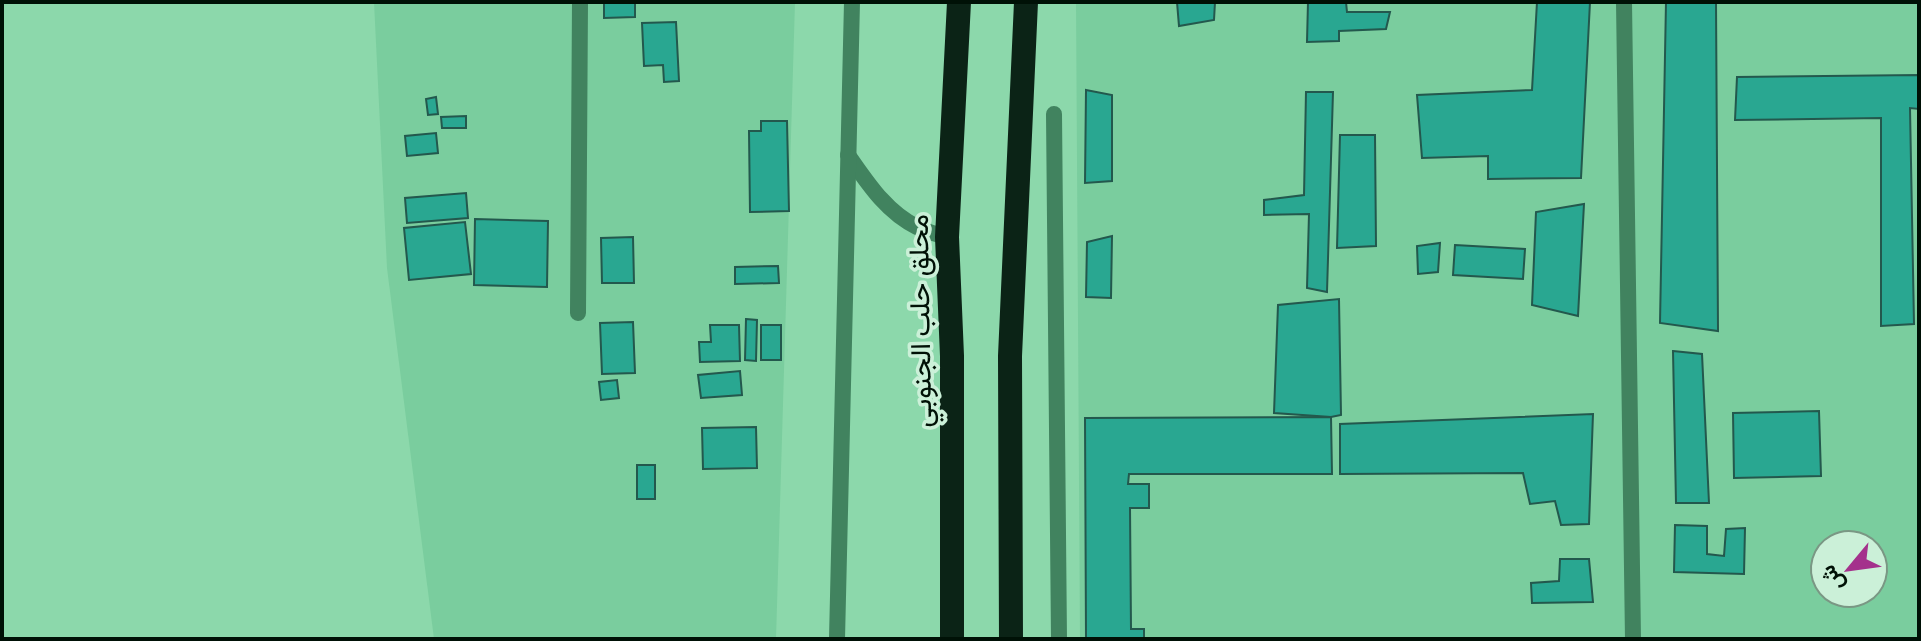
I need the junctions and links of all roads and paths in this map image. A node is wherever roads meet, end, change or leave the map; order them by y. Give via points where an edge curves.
1 (580, 2) edge
2 (852, 2) edge
3 (959, 2) edge
4 (1026, 2) edge
5 (1624, 2) edge
6 (1054, 114) dead end
7 (848, 155) junction
8 (947, 237) junction
9 (578, 313) dead end
10 (837, 639) edge
11 (952, 639) edge
12 (1011, 639) edge
13 (1059, 639) edge
14 (1633, 639) edge

1 - 9 street
2 - 7 street
3 - 8 highway, محلق حلب الجنوبي
4 - 12 highway via 1010,356
5 - 14 street
6 - 13 street
7 - 8 street via 891,210 917,228
7 - 10 street
8 - 11 highway, محلق حلب الجنوبي

